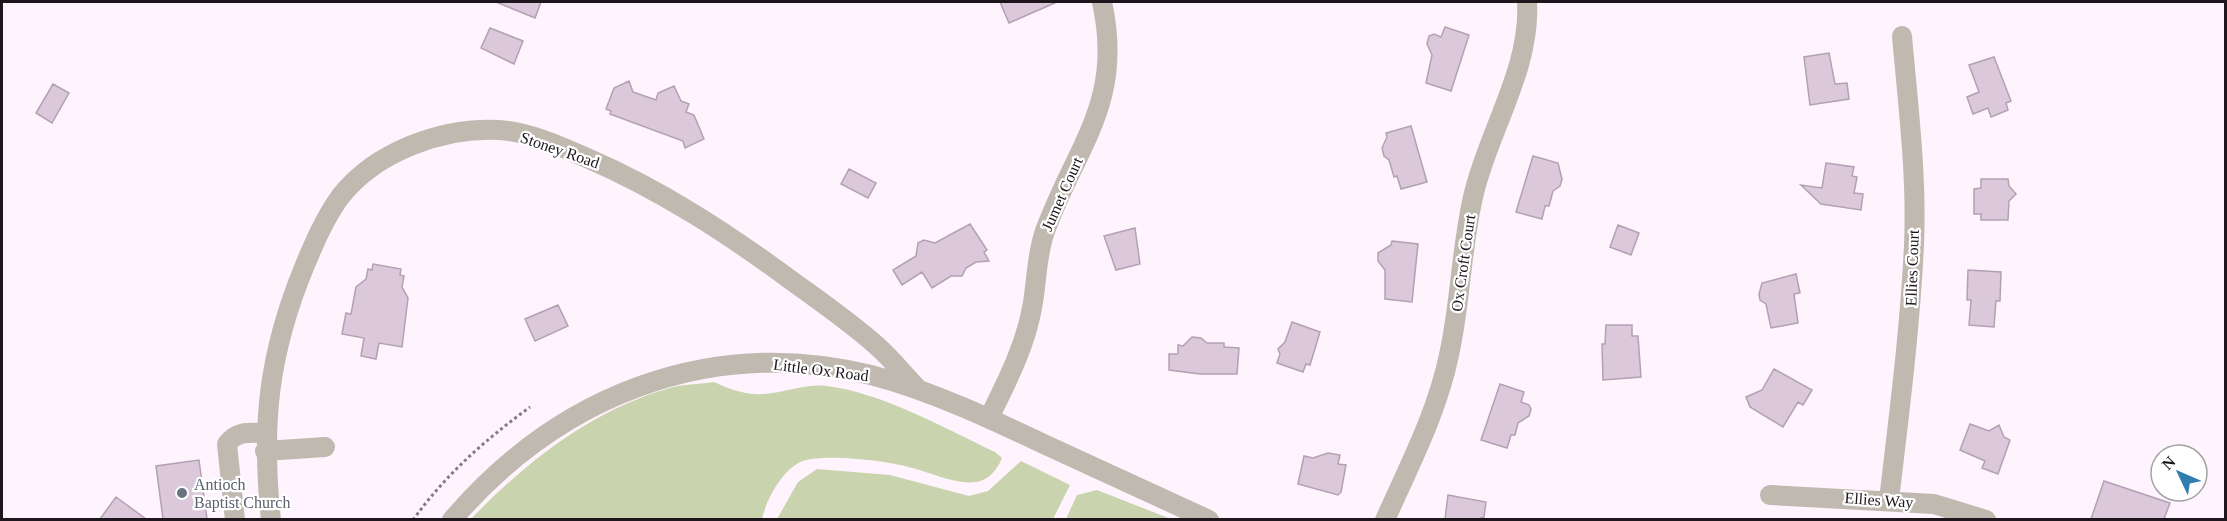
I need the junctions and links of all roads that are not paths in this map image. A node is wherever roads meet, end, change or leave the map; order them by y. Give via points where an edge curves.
1 (1102, 2) edge
2 (1527, 2) edge
3 (1902, 36) dead end
4 (919, 390) junction
5 (989, 418) junction
6 (265, 442) junction
7 (325, 447) dead end
8 (1770, 495) dead end
9 (1889, 500) junction
10 (235, 519) edge
11 (271, 519) edge
12 (452, 519) edge
13 (1209, 519) edge
14 (1385, 519) edge
15 (1986, 519) edge

1 - 5 street, Jumet Court via 1109,63 1101,106 1044,232 1026,334
2 - 14 street, Ox Croft Court via 1528,22 1519,63 1474,194 1449,357 1426,429
3 - 9 street, Ellies Court via 1913,151 1914,245 1910,317
4 - 5 street, Little Ox Road
4 - 6 street, Stoney Road via 879,347 840,316 744,245 669,197 560,146 503,130 470,130 432,138 383,160 362,176 331,211 316,238 287,315 269,392
4 - 12 street, Little Ox Road via 870,375 784,363 751,363 678,374 643,385 552,428 492,477
5 - 13 street, Little Ox Road
6 - 7 street
6 - 10 street via 241,432 227,444
6 - 11 street, Stoney Road
8 - 9 street, Ellies Way
9 - 15 street, Ellies Way via 1935,504

